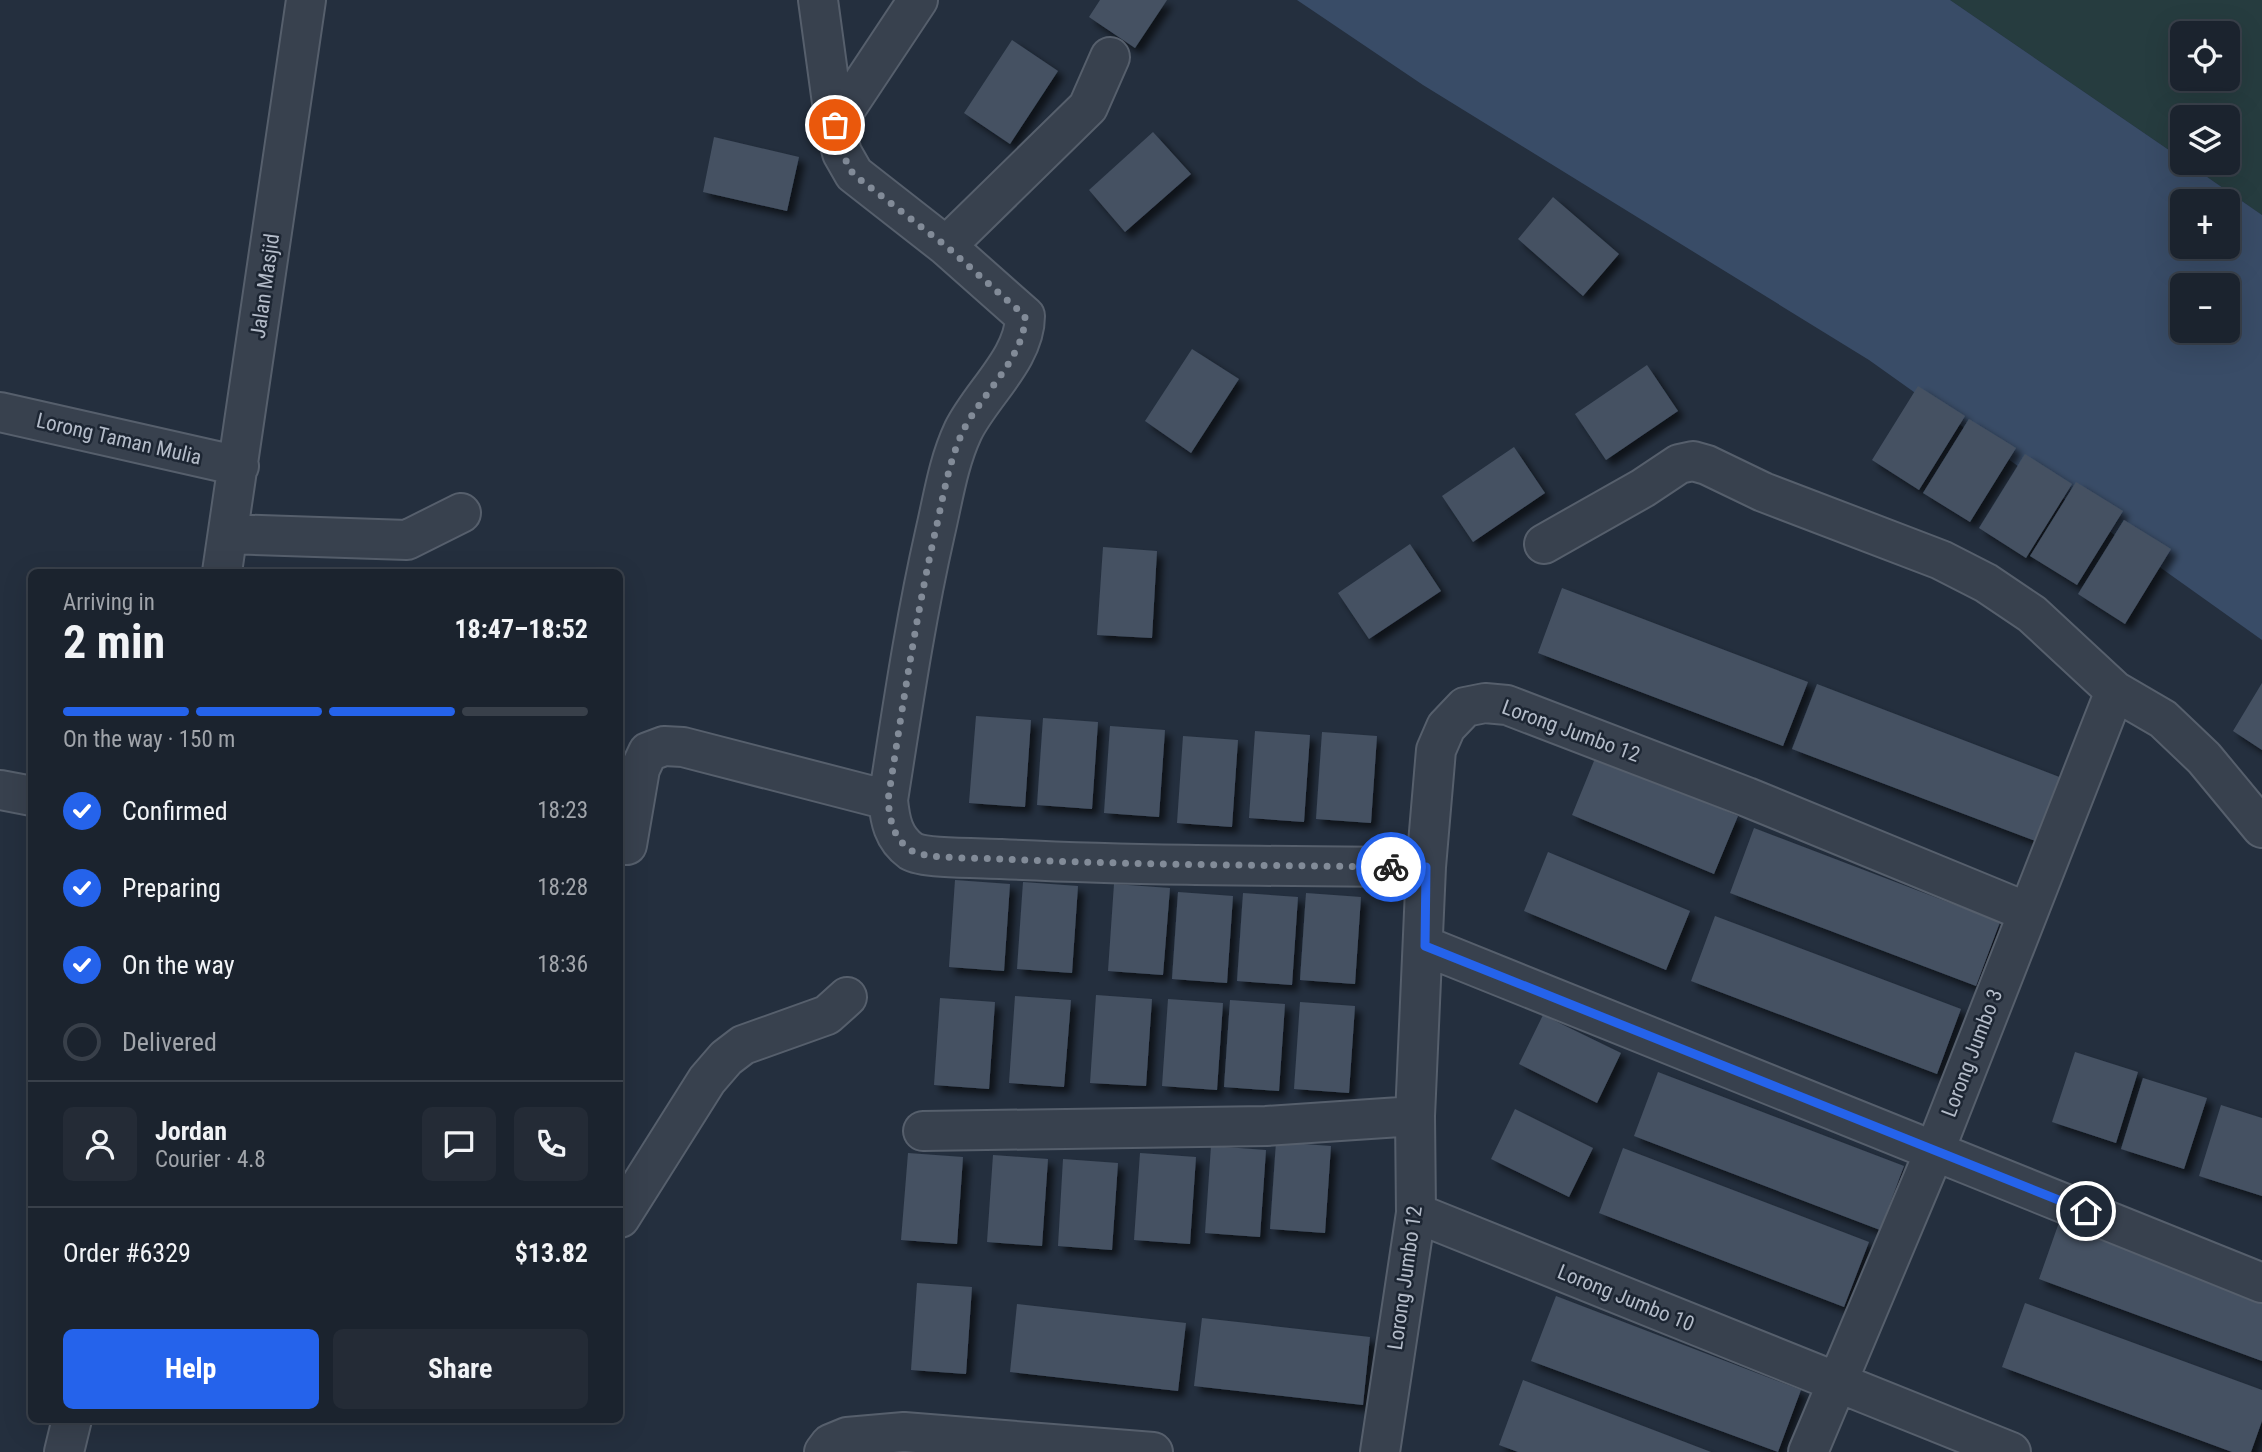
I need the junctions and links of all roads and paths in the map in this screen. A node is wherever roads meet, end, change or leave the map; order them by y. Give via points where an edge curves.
1 (306, 0) edge
2 (818, 0) edge
3 (918, 0) edge
4 (1110, 57) dead end
5 (835, 125) junction
6 (946, 246) junction
7 (0, 412) edge
8 (239, 466) junction
9 (461, 513) dead end
10 (228, 534) junction
11 (1544, 544) dead end
12 (222, 569) edge
13 (2115, 691) junction
14 (0, 790) edge
15 (28, 795) edge
16 (888, 800) junction
17 (2262, 828) edge
18 (626, 845) dead end
19 (1426, 867) junction
20 (2027, 912) junction
21 (1425, 946) junction
22 (847, 997) dead end
23 (1415, 1116) junction
24 (923, 1132) dead end
25 (1935, 1150) junction
26 (623, 1212) edge
27 (1416, 1213) junction
28 (2262, 1283) edge
29 (1836, 1383) junction
30 (71, 1423) edge
31 (64, 1452) edge
32 (824, 1452) edge
33 (1153, 1452) edge
34 (1380, 1452) edge
35 (1808, 1452) edge
36 (2011, 1452) edge

1 - 8 street, Jalan Masjid
2 - 5 street
3 - 5 street
4 - 6 street via 1088,107
5 - 6 street via 853,174
6 - 16 street via 1014,303 1025,316 1025,331 978,404 953,454 923,585
7 - 8 street, Lorong Taman Mulia
8 - 10 street, Jalan Masjid
9 - 10 street via 407,540
10 - 12 street, Jalan Masjid
11 - 13 street via 1679,464 1693,461 1941,560 1986,583 2032,614
13 - 17 street via 2163,719 2204,758
13 - 20 street, Lorong Jumbo 3
14 - 15 street
16 - 18 street via 664,746 648,752 640,769
16 - 19 street via 898,838 913,852 1122,865
19 - 20 street, Lorong Jumbo 12 via 1436,750 1446,727 1465,707 1485,703 1507,705 1747,797
19 - 21 street, Lorong Jumbo 12
20 - 25 street, Lorong Jumbo 3
21 - 23 street, Lorong Jumbo 12
21 - 25 street
22 - 26 street via 827,1015 743,1045 726,1058 707,1080
23 - 24 street via 1266,1126
23 - 27 street, Lorong Jumbo 12
25 - 28 street
25 - 29 street, Lorong Jumbo 3
27 - 29 street, Lorong Jumbo 10
27 - 34 street, Lorong Jumbo 12
29 - 35 street, Lorong Jumbo 3
29 - 36 street, Lorong Jumbo 10
30 - 31 street
32 - 33 street via 847,1437 904,1432

